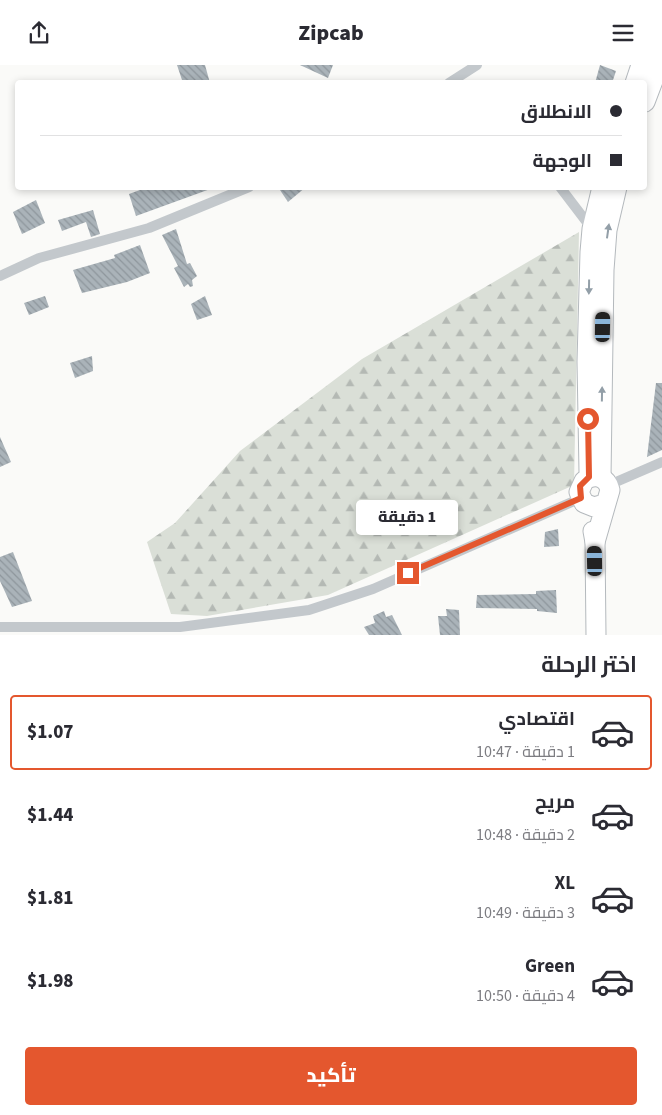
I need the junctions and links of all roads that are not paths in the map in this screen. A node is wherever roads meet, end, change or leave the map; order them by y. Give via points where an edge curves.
1 (477, 65) edge
2 (641, 65) edge
3 (659, 65) edge
4 (452, 80) edge
5 (636, 80) edge
6 (647, 97) edge
7 (242, 190) edge
8 (562, 190) edge
9 (601, 190) edge
10 (617, 190) edge
11 (592, 229) junction
12 (0, 276) edge
13 (662, 462) edge
14 (600, 480) junction
15 (591, 502) junction
16 (0, 627) edge
17 (596, 635) edge

1 - 4 street
2 - 5 highway
3 - 6 highway
7 - 12 street via 149,228 40,258
8 - 11 street
9 - 11 highway
14 -> 10 highway via 604,270 607,230
11 -> 14 highway via 587,362
13 - 14 street
14 - 15 highway via 610,495
14 - 15 highway via 580,486
15 - 16 street via 373,589 309,610 180,627
15 - 17 highway

